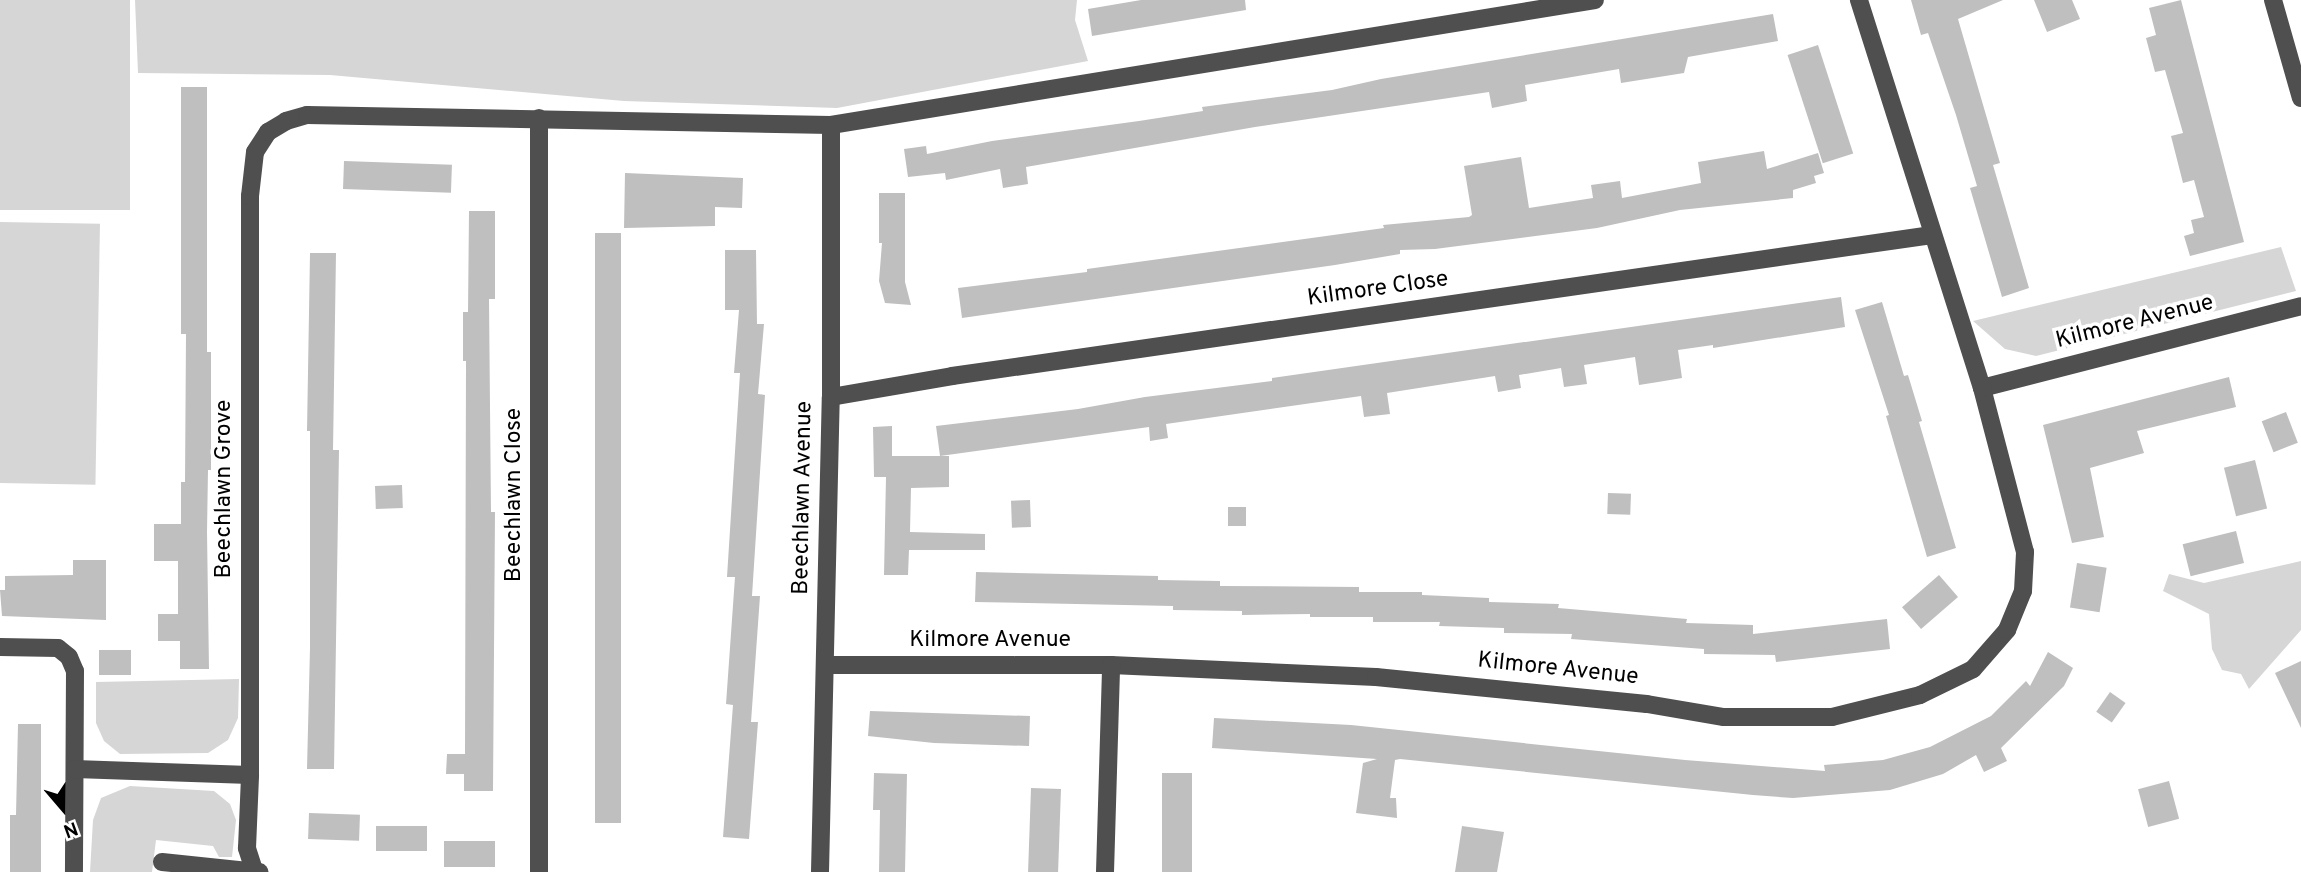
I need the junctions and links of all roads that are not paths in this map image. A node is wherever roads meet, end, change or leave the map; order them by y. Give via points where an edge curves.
1 (1595, 0) edge
2 (1859, 0) edge
3 (2273, 0) edge
4 (2301, 98) edge
5 (539, 118) junction
6 (831, 125) junction
7 (1932, 235) junction
8 (2301, 306) edge
9 (1982, 388) junction
10 (831, 397) junction
11 (0, 647) edge
12 (826, 665) junction
13 (1111, 665) junction
14 (75, 769) junction
15 (250, 775) junction
16 (163, 862) dead end
17 (256, 871) edge
18 (74, 872) edge
19 (539, 872) edge
20 (820, 872) edge
21 (1105, 872) edge

1 - 6 street
2 - 7 street, Kilmore Avenue
3 - 4 street
5 - 6 street
5 - 15 street, Beechlawn Grove via 307,115 268,132 256,152 251,174
5 - 19 street, Beechlawn Close
6 - 10 street, Beechlawn Avenue
7 - 9 street, Kilmore Avenue
7 - 10 street, Kilmore Close
8 - 9 street, Kilmore Avenue
9 - 13 street, Kilmore Avenue via 2025,552 2023,591 2007,630 1973,669 1920,695 1832,718 1724,717 1647,704 1376,677
10 - 12 street, Beechlawn Avenue
11 - 14 street via 58,648 69,657 75,671
12 - 13 street, Kilmore Avenue
12 - 20 street, Beechlawn Avenue
13 - 21 street
14 - 15 street
14 - 18 street
15 - 17 street, Beechlawn Grove via 247,848
16 - 17 street

